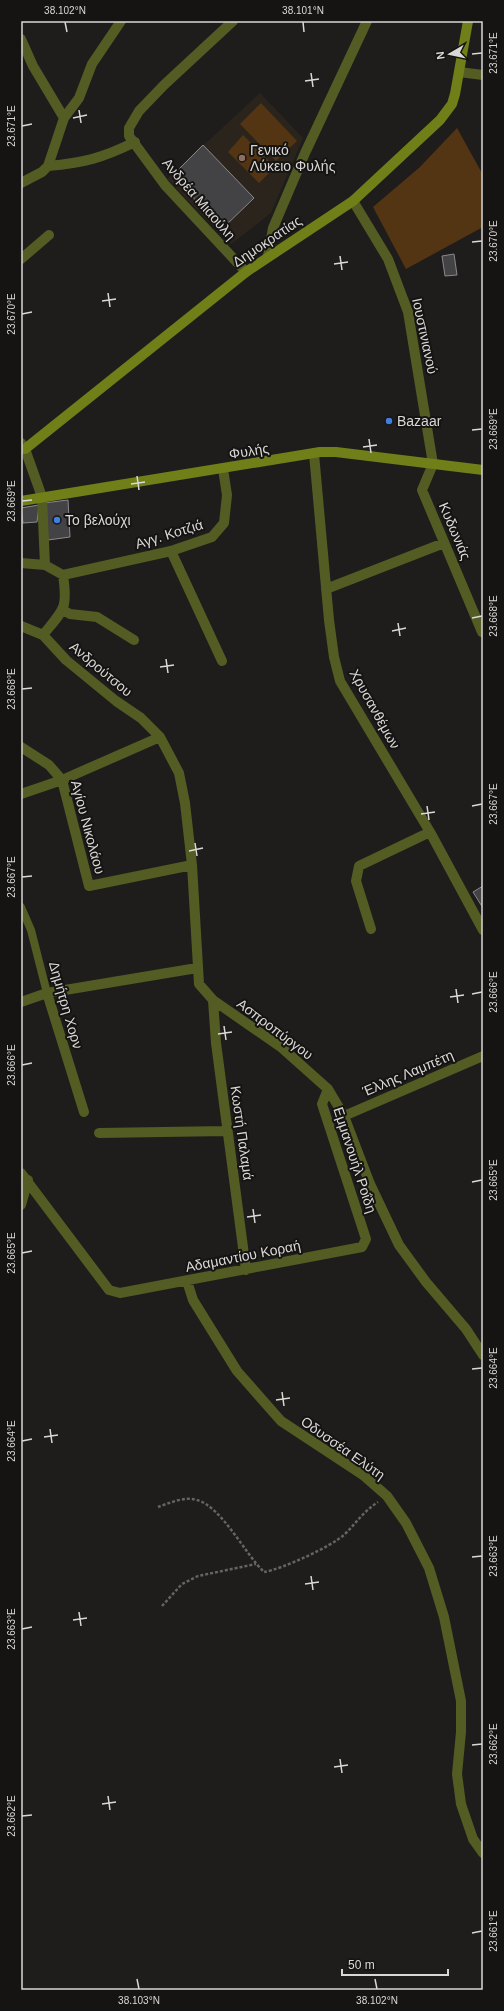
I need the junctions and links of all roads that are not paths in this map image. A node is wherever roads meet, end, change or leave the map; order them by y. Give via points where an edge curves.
1 (121, 21) edge
2 (233, 21) edge
3 (367, 21) edge
4 (468, 21) edge
5 (21, 39) edge
6 (460, 72) junction
7 (483, 75) edge
8 (64, 118) junction
9 (135, 142) junction
10 (48, 166) junction
11 (21, 184) edge
12 (353, 201) junction
13 (49, 235) dead end
14 (268, 256) junction
15 (21, 259) edge
16 (246, 272) junction
17 (23, 446) edge
18 (314, 454) junction
19 (433, 464) junction
20 (223, 469) junction
21 (483, 470) edge
22 (42, 497) junction
23 (21, 501) edge
24 (444, 542) junction
25 (171, 551) junction
26 (21, 562) edge
27 (45, 565) junction
28 (63, 575) junction
29 (326, 589) junction
30 (63, 610) junction
31 (21, 626) edge
32 (482, 632) dead end
33 (43, 635) junction
34 (134, 640) dead end
35 (222, 661) dead end
36 (160, 737) junction
37 (21, 747) edge
38 (62, 780) junction
39 (21, 794) edge
40 (430, 832) junction
41 (192, 865) junction
42 (21, 907) edge
43 (371, 929) dead end
44 (483, 930) edge
45 (197, 968) junction
46 (47, 993) junction
47 (213, 1000) junction
48 (21, 1002) edge
49 (483, 1056) edge
50 (328, 1089) junction
51 (84, 1112) dead end
52 (344, 1116) junction
53 (227, 1131) junction
54 (100, 1133) dead end
55 (24, 1176) edge
56 (21, 1205) edge
57 (366, 1239) joint
58 (246, 1270) junction
59 (187, 1281) junction
60 (483, 1355) edge
61 (483, 1853) edge

1 - 8 street via 92,64 79,98
2 - 9 street via 139,111 129,128 129,136
3 - 14 street via 273,228
4 - 6 street, Δημοκρατίας
5 - 8 street via 32,66
6 - 7 street
6 - 12 street, Δημοκρατίας via 452,104 447,112
8 - 10 street
9 - 10 street via 112,154 88,161
9 - 16 street, Ανδρέα Μιαούλη via 165,185
10 - 11 street
12 - 14 street, Δημοκρατίας
12 - 19 street, Ιουστινιανού via 388,259 408,312
13 - 15 street
14 - 16 street, Δημοκρατίας
16 - 17 street, Δημοκρατίας
17 - 22 street
18 - 19 street, Φυλής via 336,452
18 - 20 street, Φυλής
18 - 29 street, Χρυσανθέμων
19 - 21 street, Φυλής
19 - 24 street, Κυδωνιάς via 422,490
20 - 22 street, Φυλής
20 - 25 street, Αγγ. Κοτζιά via 227,495 224,523 212,537
22 - 23 street, Φυλής
22 - 27 street
24 - 29 street
24 - 32 street, Κυδωνιάς
25 - 28 street, Αγγ. Κοτζιά
25 - 35 street
26 - 27 street
27 - 28 street
28 - 30 street via 66,597
29 - 40 street, Χρυσανθέμων via 334,657 340,680
30 - 33 street
30 - 34 street via 70,614 97,617
31 - 33 street, Ανδρούτσου
33 - 36 street, Ανδρούτσου via 66,660 141,718
36 - 38 street
36 - 41 street, Ασπροπύργου via 179,773
37 - 38 street, Αγίου Νικολάου via 49,765
38 - 39 street
38 - 41 street, Αγίου Νικολάου via 89,886
40 - 43 street via 359,866 356,881
40 - 44 street, Χρυσανθέμων
41 - 45 street, Ασπροπύργου
42 - 46 lane, Δημήτρη Χορν
45 - 46 street
45 - 47 street, Ασπροπύργου via 199,984
46 - 48 street
46 - 51 street, Δημήτρη Χορν
47 - 50 street, Ασπροπύργου via 282,1048
47 - 53 street, Κωστή Παλαμά
49 - 52 street, Έλλης Λαμπέτη
50 - 52 street, Ασπροπύργου
50 - 57 street, Εμμανουήλ Ροΐδη via 322,1104
52 - 60 street, Ασπροπύργου via 370,1184 399,1245 466,1329
53 - 54 street
53 - 58 street, Κωστή Παλαμά
55 - 56 street
55 - 59 street, Αδαμαντίου Κοραή via 109,1290 120,1293
57 - 58 street, Αδαμαντίου Κοραή via 362,1247
58 - 59 street, Αδαμαντίου Κοραή
59 - 61 street, Οδυσσέα Ελύτη via 193,1300 237,1371 281,1421 363,1475 387,1496 406,1523 429,1568 444,1617 461,1701 457,1774 461,1804 472,1839

